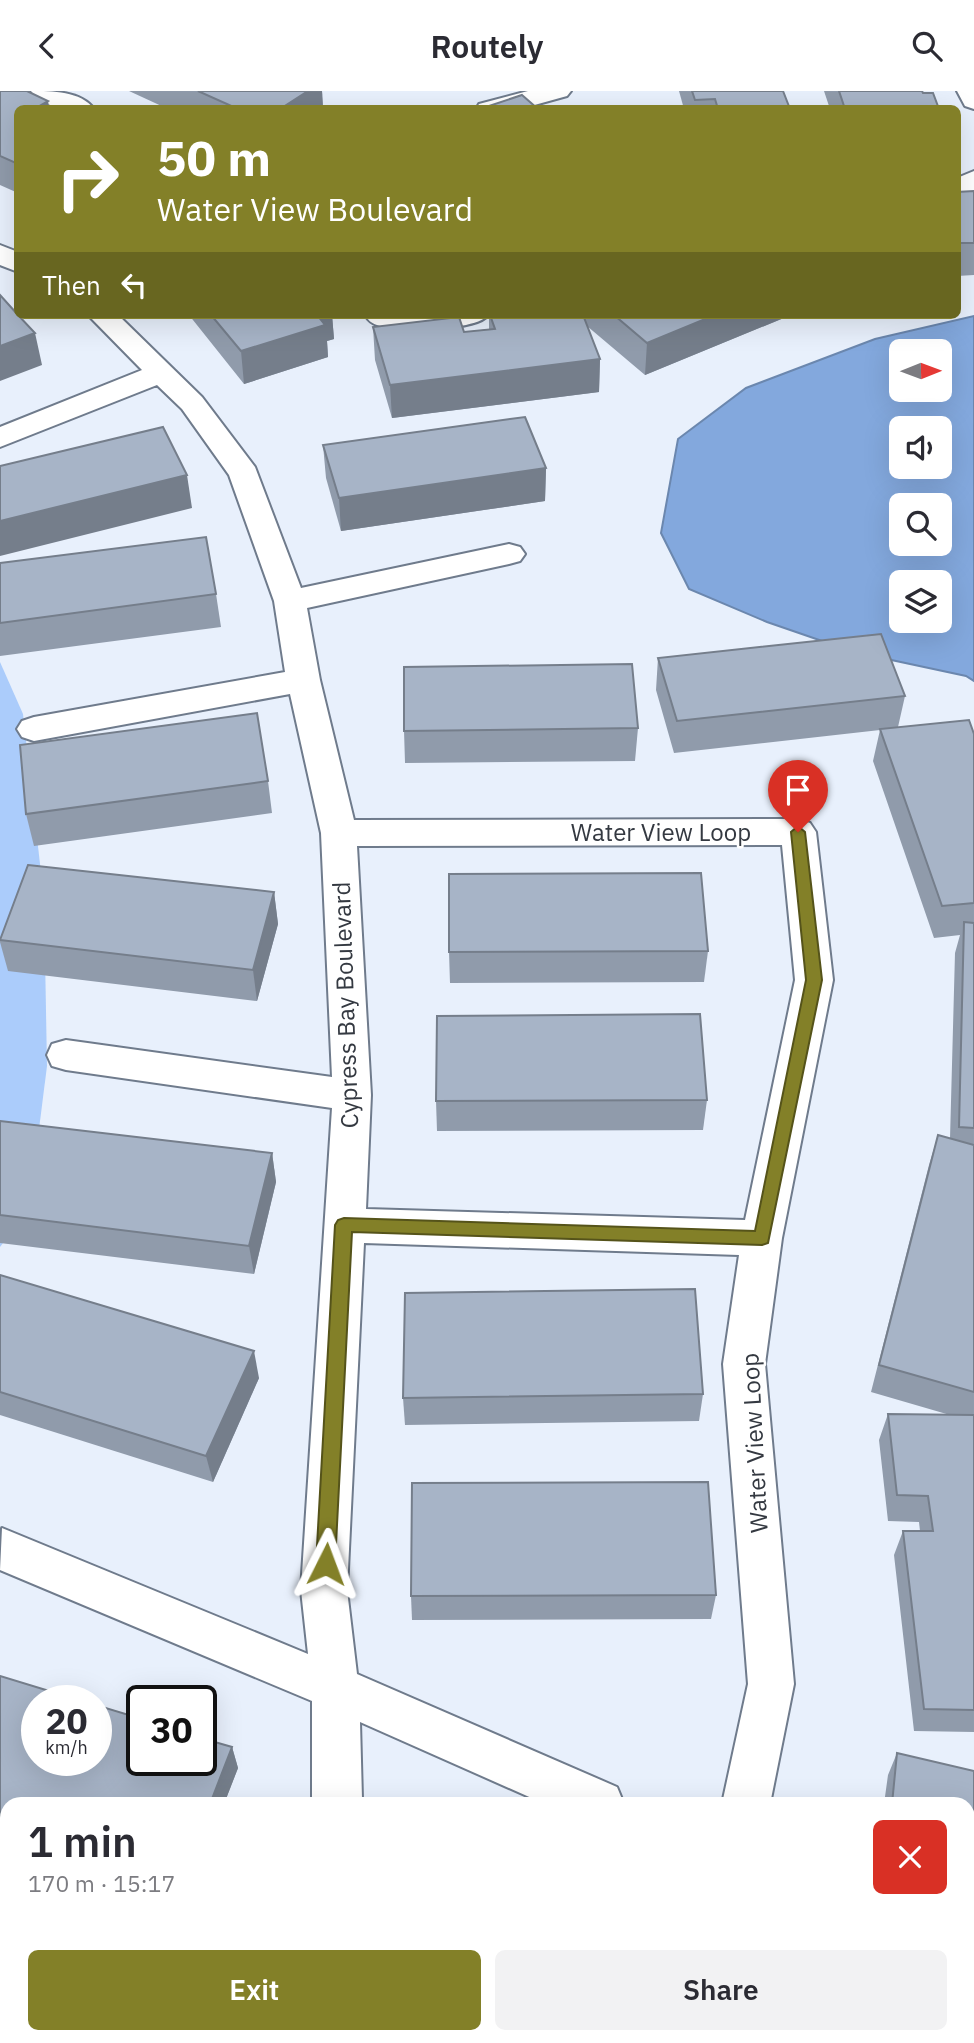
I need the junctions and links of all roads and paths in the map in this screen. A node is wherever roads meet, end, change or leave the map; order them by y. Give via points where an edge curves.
1 (44, 91) edge
2 (970, 91) edge
3 (552, 96) edge
4 (974, 101) edge
5 (74, 105) edge
6 (508, 105) edge
7 (106, 319) edge
8 (163, 372) junction
9 (0, 438) edge
10 (509, 555) dead end
11 (290, 601) junction
12 (303, 680) junction
13 (34, 729) dead end
14 (339, 833) junction
15 (65, 1055) dead end
16 (352, 1095) junction
17 (344, 1225) junction
18 (762, 1238) junction
19 (2, 1549) dead end
20 (335, 1688) junction
21 (338, 1797) edge
22 (584, 1797) edge
23 (747, 1797) edge

1 - 5 street
2 - 4 street
3 - 6 street
7 - 8 street, Cypress Bay Boulevard
8 - 9 street
8 - 11 street, Cypress Bay Boulevard via 244,474
10 - 11 street
11 - 12 street, Cypress Bay Boulevard
12 - 13 street
12 - 14 street, Cypress Bay Boulevard
14 - 16 street, Cypress Bay Boulevard
14 - 18 street, Water View Loop via 798,832 814,980
15 - 16 street
16 - 17 street, Cypress Bay Boulevard
17 - 18 street
17 - 20 street, Cypress Bay Boulevard via 324,1590
18 - 23 street, Water View Loop via 744,1364 771,1684
19 - 20 street
20 - 21 street, Cypress Bay Boulevard
20 - 22 street

